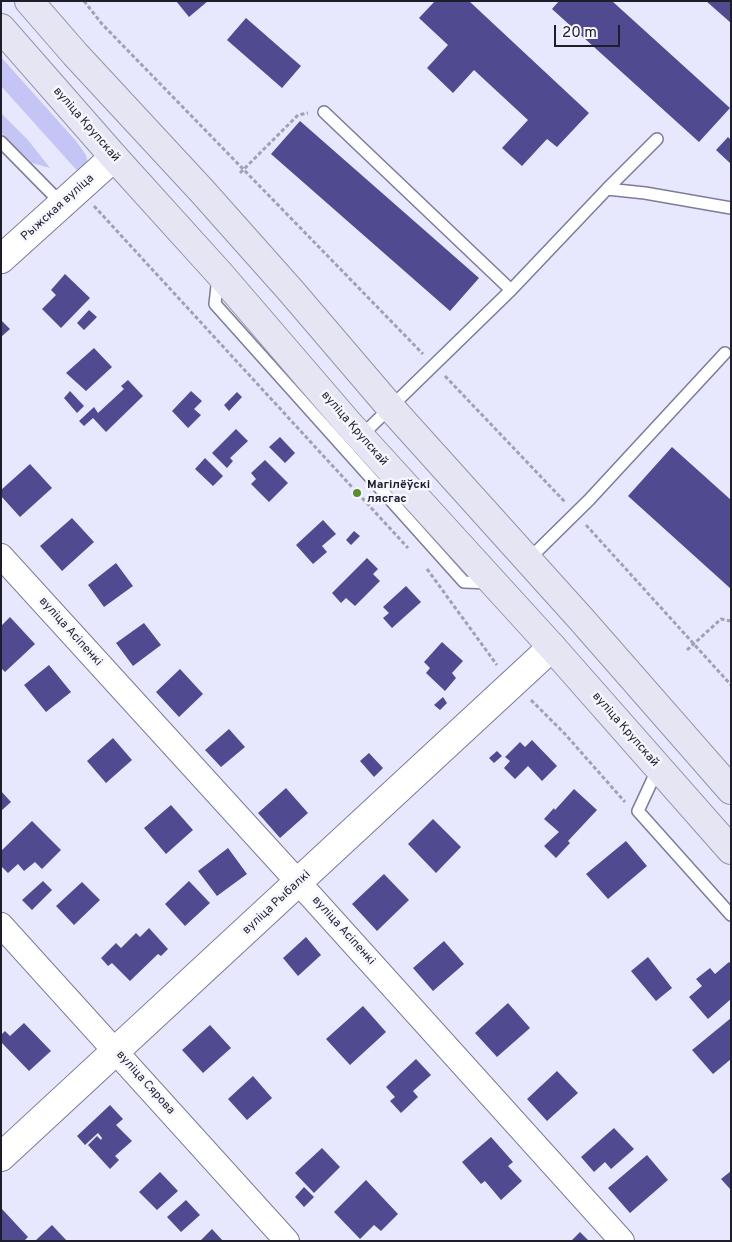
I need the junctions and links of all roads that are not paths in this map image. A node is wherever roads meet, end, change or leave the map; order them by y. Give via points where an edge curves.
1 (29, 1) edge
2 (1, 28) edge
3 (324, 112) road end
4 (657, 139) dead end
5 (1, 142) edge
6 (114, 157) junction
7 (608, 189) junction
8 (70, 196) junction
9 (731, 208) edge
10 (1, 259) edge
11 (219, 272) junction
12 (511, 290) junction
13 (725, 353) dead end
14 (391, 408) junction
15 (360, 437) junction
16 (1, 556) edge
17 (528, 560) junction
18 (493, 584) junction
19 (552, 647) junction
20 (658, 768) junction
21 (731, 790) edge
22 (731, 850) edge
23 (299, 883) junction
24 (731, 915) edge
25 (1, 925) edge
26 (116, 1052) junction
27 (1, 1157) edge
28 (287, 1241) edge
29 (622, 1241) edge

1 - 14 main road via 291,290
2 - 6 main road, вуліца Крупскай
3 - 12 lane
4 - 7 lane
5 - 8 lane
6 - 8 street, Рыжская вуліца
6 - 11 main road, вуліца Крупскай
7 - 9 lane
7 - 12 lane
8 - 10 street, Рыжская вуліца
11 - 15 main road, вуліца Крупскай
11 - 18 lane via 215,304 464,582
12 - 14 lane
13 - 17 lane via 589,500
14 - 15 lane
14 - 17 main road
15 - 18 main road, вуліца Крупскай
16 - 23 street, вуліца Асіпенкі
17 - 21 main road
18 - 19 main road, вуліца Крупскай
19 - 20 main road, вуліца Крупскай
19 - 23 street, вуліца Рыбалкі
20 - 22 main road, вуліца Крупскай
20 - 24 lane via 638,811
23 - 26 street, вуліца Рыбалкі
23 - 29 street, вуліца Асіпенкі
25 - 26 street, вуліца Сярова
26 - 27 street, вуліца Рыбалкі
26 - 28 street, вуліца Сярова

